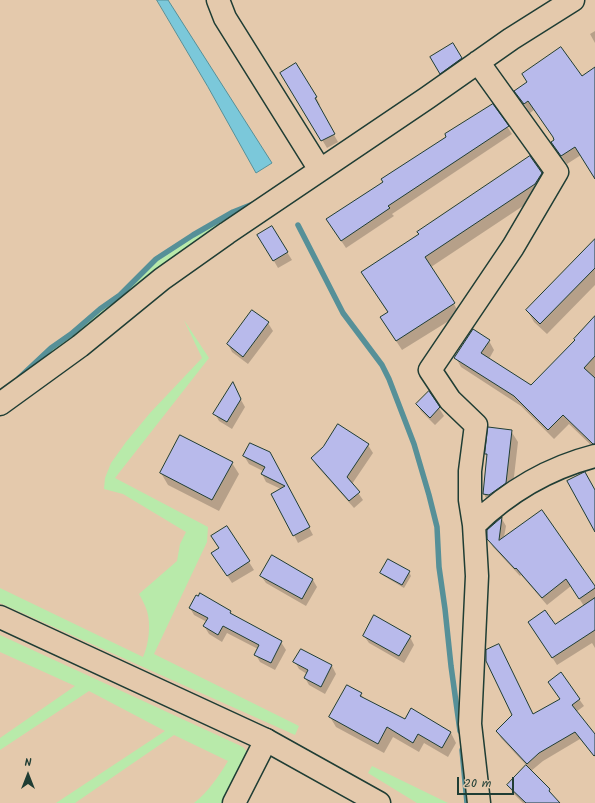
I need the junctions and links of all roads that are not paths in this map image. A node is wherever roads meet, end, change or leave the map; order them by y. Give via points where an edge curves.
1 (218, 0) edge
2 (573, 0) edge
3 (545, 8) edge
4 (478, 62) junction
5 (320, 170) junction
6 (0, 404) edge
7 (595, 456) edge
8 (474, 525) junction
9 (0, 617) edge
10 (266, 740) junction
11 (234, 803) edge
12 (379, 803) edge
13 (479, 803) edge

1 - 5 street via 225,18
2 - 3 street
3 - 4 street via 511,39
4 - 5 street
4 - 8 street via 557,172 513,247 430,370 450,400 476,425 470,471 470,500
5 - 6 street via 162,279 80,346
7 - 8 street via 541,475 522,486
8 - 13 street via 477,576 470,724
9 - 10 street
10 - 11 street
10 - 12 street

